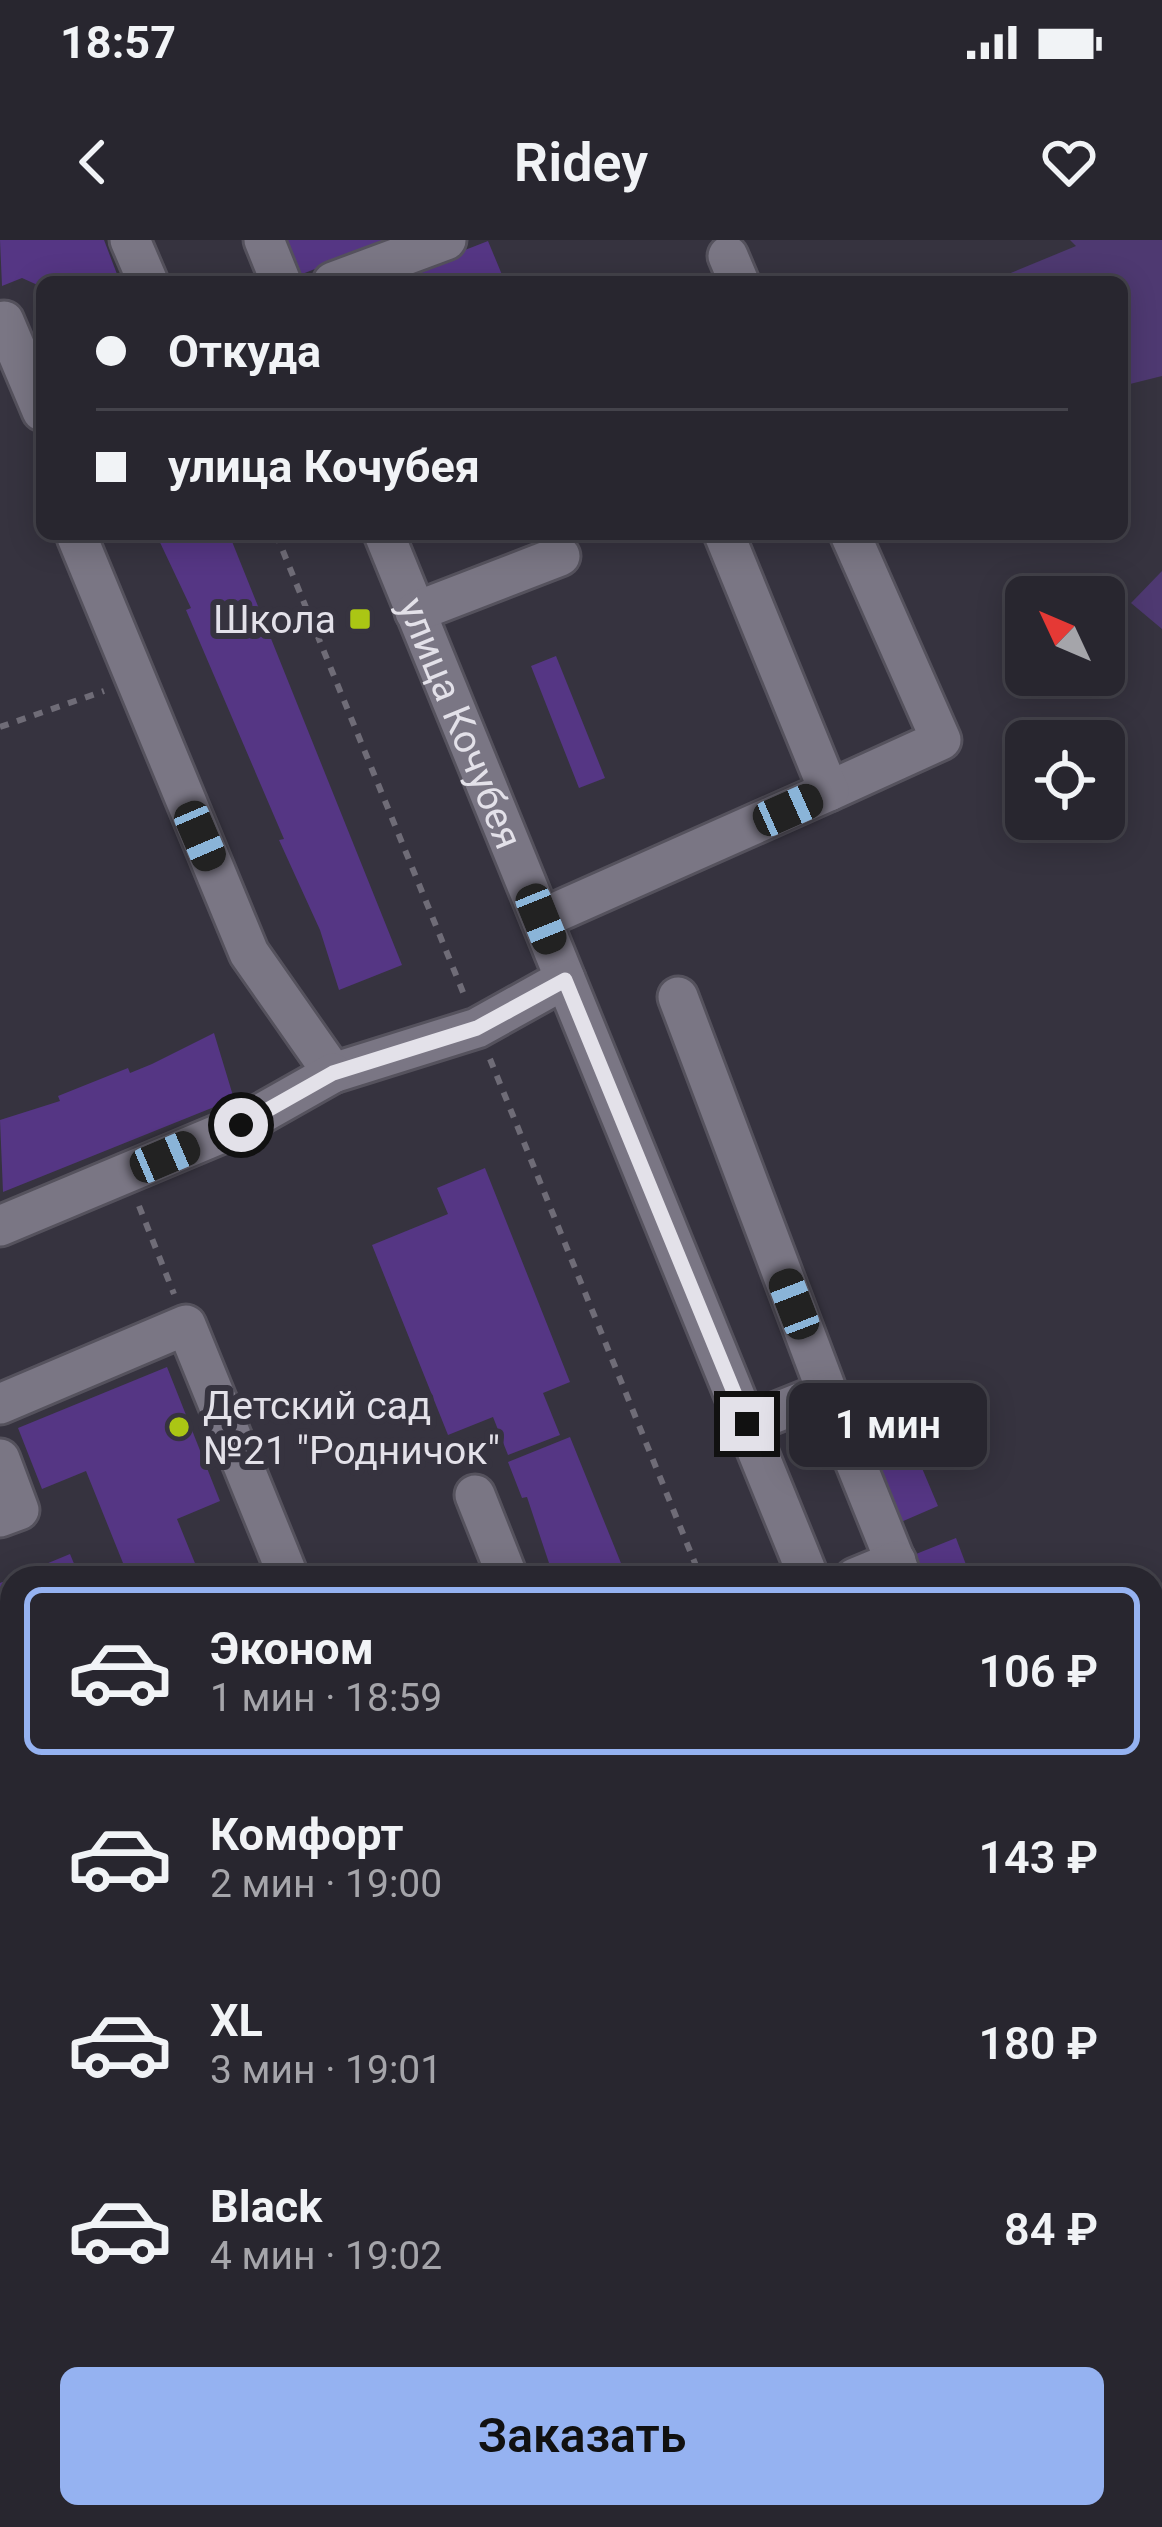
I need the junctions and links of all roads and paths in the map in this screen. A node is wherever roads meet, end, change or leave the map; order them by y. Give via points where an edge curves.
1 (130, 240) edge
2 (264, 240) edge
3 (446, 240) edge
4 (145, 276) edge
5 (279, 276) edge
6 (349, 276) edge
7 (0, 322) edge
8 (36, 397) edge
9 (78, 540) edge
10 (386, 540) edge
11 (726, 540) edge
12 (853, 540) edge
13 (560, 556) dead end
14 (415, 612) junction
15 (135, 680) junction
16 (0, 727) edge
17 (829, 791) junction
18 (541, 919) junction
19 (565, 980) junction
20 (678, 997) dead end
21 (333, 1073) junction
22 (128, 1173) junction
23 (0, 1226) edge
24 (186, 1325) junction
25 (827, 1392) junction
26 (0, 1404) edge
27 (747, 1424) junction
28 (0, 1459) edge
29 (476, 1495) dead end
30 (0, 1517) edge
31 (284, 1566) edge
32 (503, 1566) edge
33 (804, 1566) edge
34 (898, 1566) edge

1 - 4 street
2 - 5 street
3 - 6 street
7 - 8 street
9 - 15 street
10 - 14 street, улица Кочубея
11 - 17 street
12 - 17 street via 941,740
13 - 14 street
14 - 18 street, улица Кочубея
15 - 16 path
15 - 21 street via 249,953
17 - 18 street
18 - 19 street, улица Кочубея
19 - 21 street via 477,1028
19 - 27 street, улица Кочубея
20 - 25 street
21 - 22 street via 241,1125
22 - 23 street
22 - 24 path
24 - 26 street
24 - 31 street
25 - 27 street
25 - 34 street
27 - 33 street, улица Кочубея
28 - 30 street via 19,1510
29 - 32 street

